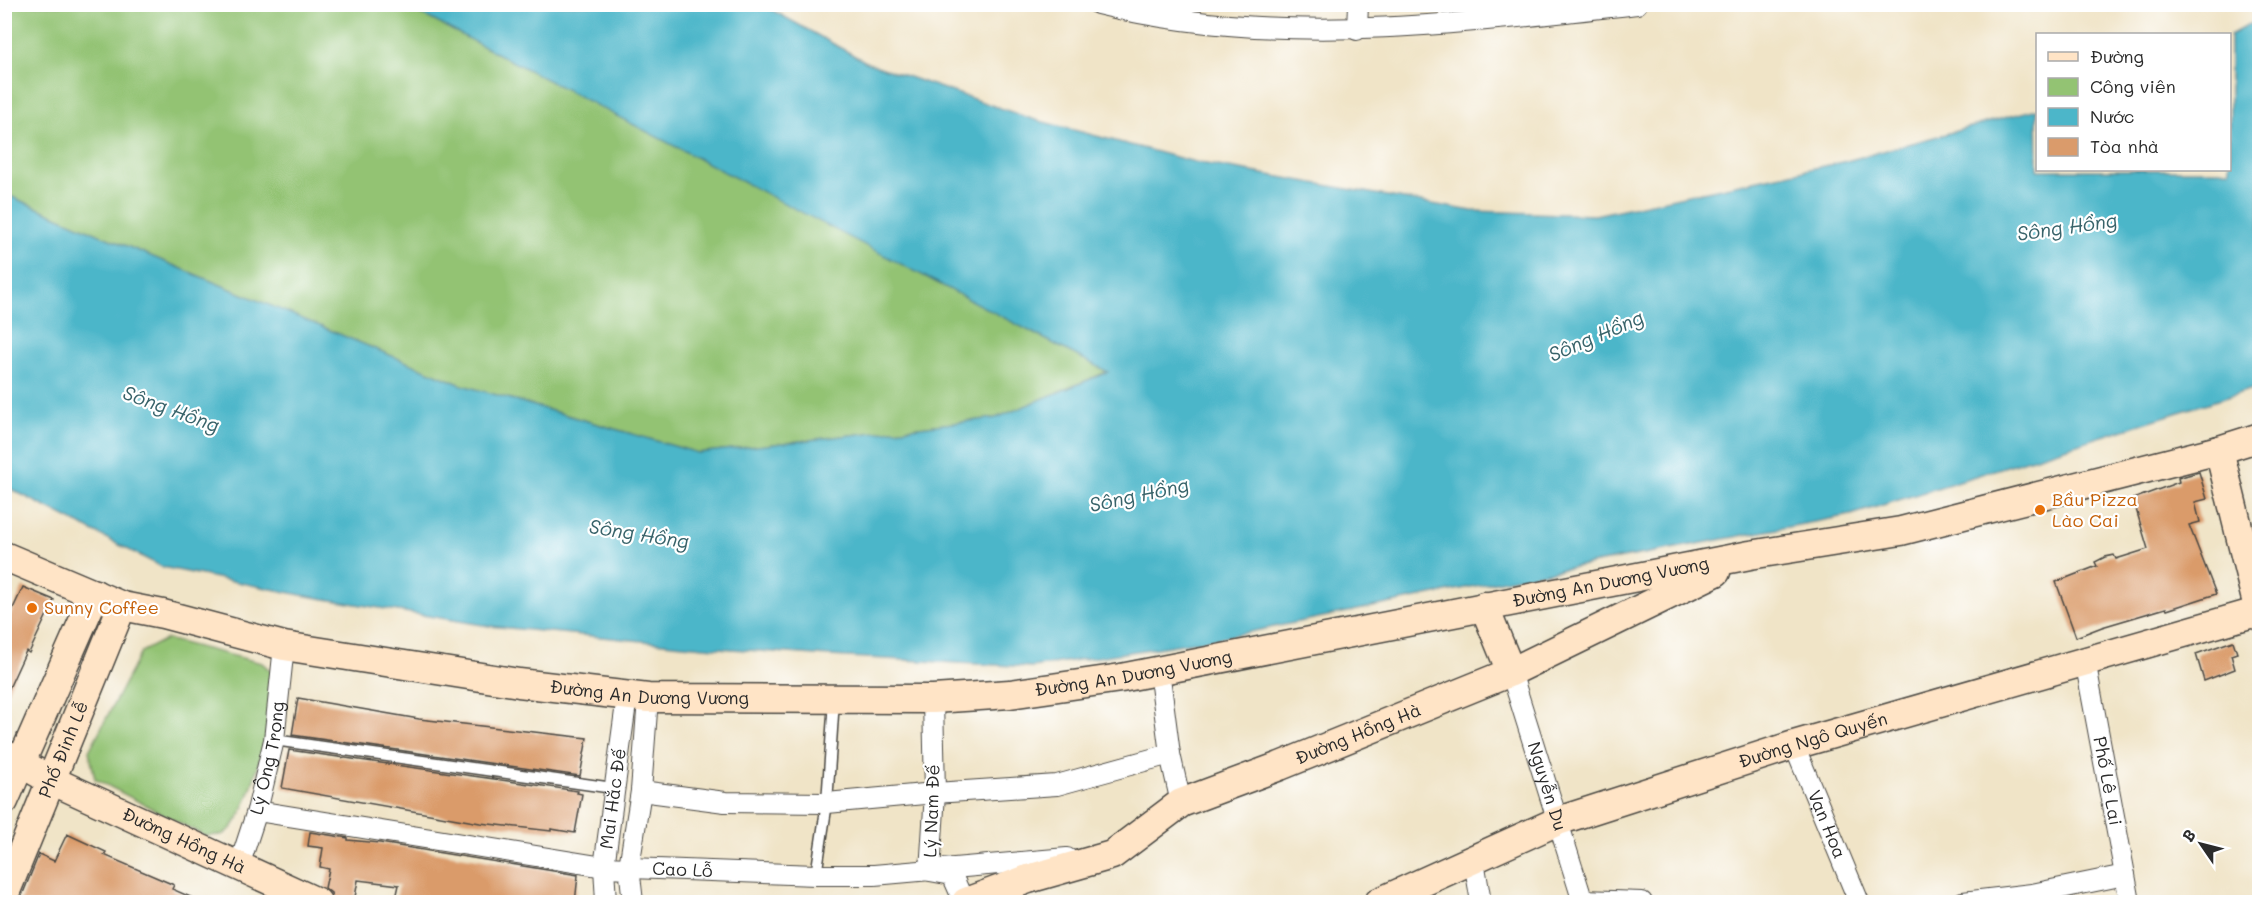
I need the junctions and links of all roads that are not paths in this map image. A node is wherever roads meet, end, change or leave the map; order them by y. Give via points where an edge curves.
1 (1358, 4) edge
2 (1637, 4) edge
3 (1104, 5) edge
4 (1357, 30) junction
5 (2259, 437) edge
6 (2219, 450) junction
7 (1750, 555) junction
8 (4, 556) edge
9 (95, 594) junction
10 (122, 606) junction
11 (1484, 606) junction
12 (2259, 613) edge
13 (284, 646) junction
14 (2085, 660) junction
15 (1159, 670) junction
16 (1511, 672) junction
17 (638, 697) junction
18 (834, 699) junction
19 (933, 699) junction
20 (274, 740) junction
21 (1794, 745) junction
22 (1170, 754) junction
23 (13, 758) edge
24 (51, 780) junction
25 (613, 788) junction
26 (641, 791) junction
27 (935, 793) junction
28 (4, 801) edge
29 (827, 803) junction
30 (1181, 803) junction
31 (256, 811) junction
32 (1558, 821) junction
33 (1112, 855) junction
34 (1474, 861) junction
35 (239, 866) junction
36 (604, 867) junction
37 (629, 867) junction
38 (930, 871) junction
39 (2125, 874) junction
40 (816, 875) junction
41 (4, 896) edge
42 (1583, 901) edge
43 (317, 903) edge
44 (606, 903) edge
45 (633, 903) edge
46 (965, 903) edge
47 (1379, 903) edge
48 (1480, 903) edge
49 (1642, 903) edge
50 (1859, 903) edge
51 (1963, 903) edge
52 (2130, 903) edge

1 - 4 street
2 - 4 street
3 - 4 street via 1160,17 1238,25
5 - 6 street, Đường An Dương Vương
6 - 7 street, Đường An Dương Vương via 1901,531
6 - 12 street
7 - 11 street, Đường An Dương Vương
7 - 16 street, Đường Hồng Hà
8 - 9 street, Đường An Dương Vương
9 - 10 street, Đường An Dương Vương
9 - 23 street, Phố Đinh Lễ
10 - 13 street, Đường An Dương Vương
10 - 24 street, Phố Đinh Lễ
11 - 15 street, Đường An Dương Vương
11 - 16 street
12 - 14 street, Đường Ngô Quyến
13 - 17 street, Đường An Dương Vương via 519,683
13 - 20 street, Lý Ông Trọng
14 - 21 street, Đường Ngô Quyến
14 - 39 street, Phố Lê Lai
15 - 19 street, Đường An Dương Vương via 1010,694
15 - 22 street
16 - 30 street, Đường Hồng Hà
16 - 32 street, Nguyễn Du
17 - 18 street, Đường An Dương Vương
17 - 25 street, Mai Hắc Đế
17 - 26 street, Mai Hắc Đế
18 - 19 street, Đường An Dương Vương
18 - 29 lane
19 - 27 street, Lý Nam Đế
20 - 25 lane
20 - 31 street, Lý Ông Trọng
21 - 32 street, Đường Ngô Quyến
21 - 50 street, Vạn Hoa
22 - 27 street via 1057,785
22 - 30 street
23 - 24 street, Đường Hồng Hà
23 - 28 street, Phố Đinh Lễ
24 - 35 street, Đường Hồng Hà
24 - 41 street, Phố Đinh Lễ
25 - 36 street, Mai Hắc Đế
26 - 29 street via 725,802
26 - 37 street, Mai Hắc Đế
27 - 29 street
27 - 38 street, Lý Nam Đế
29 - 40 lane
30 - 33 street, Đường Hồng Hà
31 - 35 street, Lý Ông Trọng
31 - 36 street, Cao Lỗ
32 - 34 street, Đường Ngô Quyến
32 - 42 street, Nguyễn Du
33 - 38 street, Cao Lỗ
33 - 46 street, Đường Hồng Hà via 1028,879
34 - 47 street, Đường Ngô Quyến
34 - 48 street
35 - 43 street, Đường Hồng Hà
36 - 37 street, Cao Lỗ
36 - 44 street, Mai Hắc Đế
37 - 40 street, Cao Lỗ
37 - 45 street, Mai Hắc Đế
38 - 40 street, Cao Lỗ
38 - 46 street, Lý Nam Đế via 952,875
39 - 51 street via 2032,894
39 - 52 street, Phố Lê Lai
42 - 49 street

